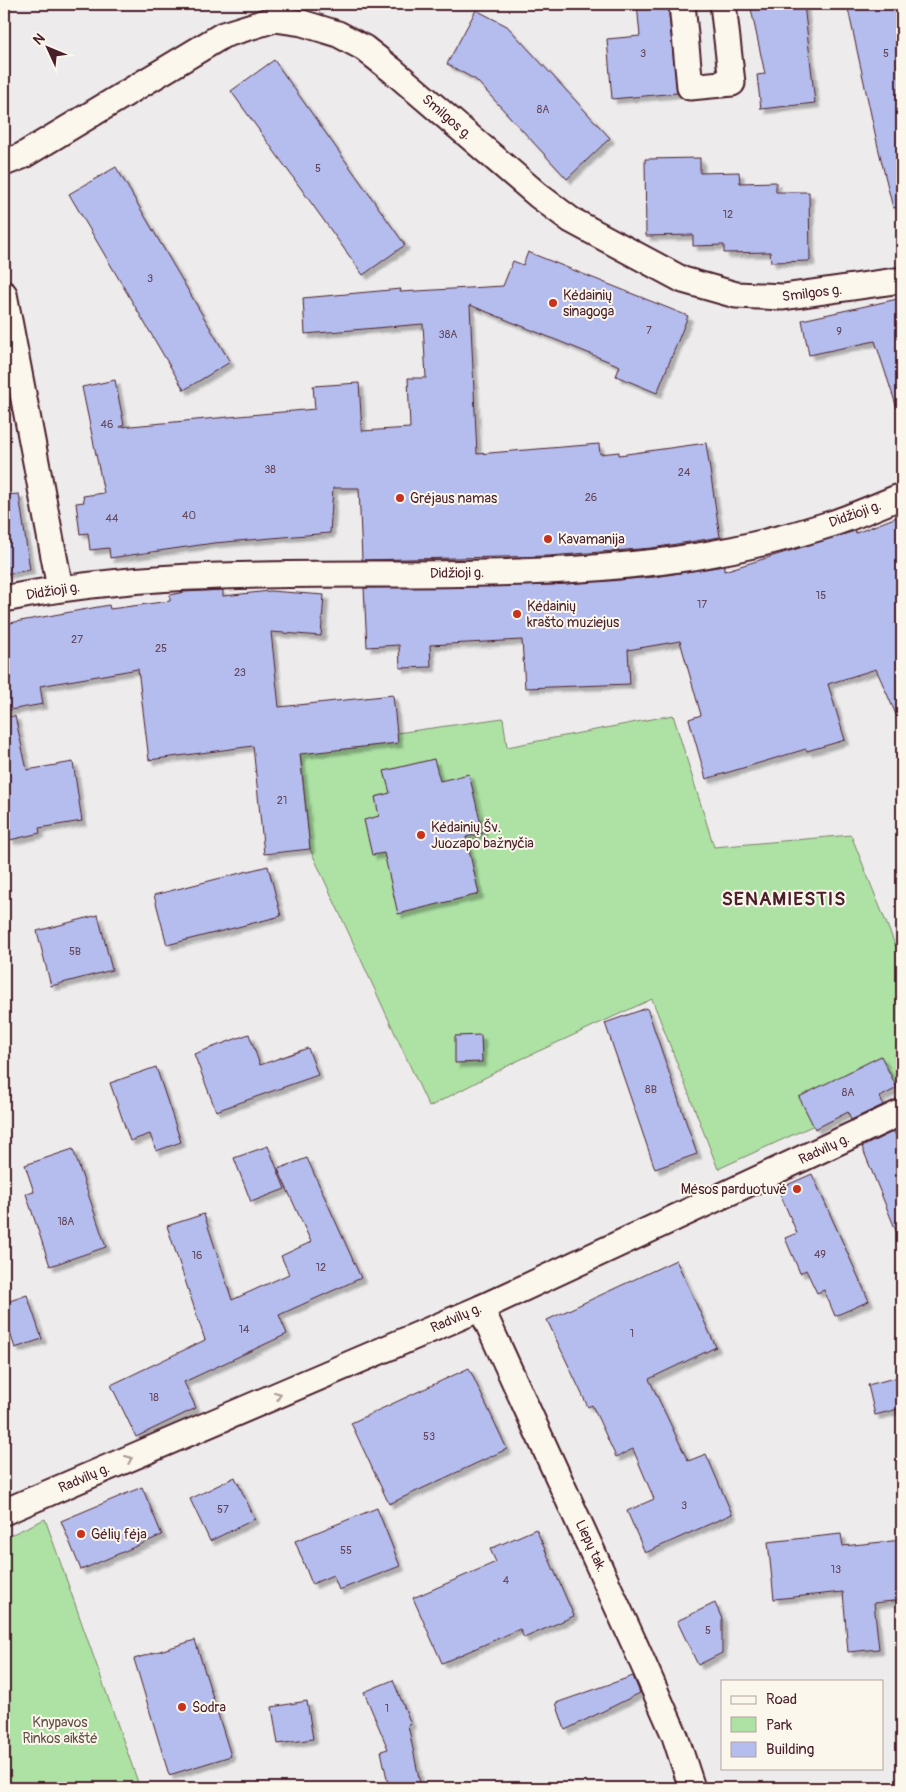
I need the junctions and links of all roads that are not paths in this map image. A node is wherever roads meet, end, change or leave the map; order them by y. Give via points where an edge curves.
1 (682, 4) edge
2 (723, 4) edge
3 (274, 11) edge
4 (4, 163) edge
5 (902, 280) edge
6 (4, 294) edge
7 (902, 496) edge
8 (60, 588) junction
9 (4, 599) edge
10 (902, 1112) edge
11 (481, 1308) junction
12 (4, 1512) edge
13 (692, 1788) edge

1 - 2 street via 690,87 732,83
3 - 4 street, Smilgos g. via 223,36 28,152
3 - 5 street, Smilgos g. via 302,24 338,34 364,48 571,220 683,280 736,295 783,297
6 - 8 street
7 - 8 street, Didžioji g. via 834,523 757,544 629,565 538,572 162,579
8 - 9 street, Didžioji g.
10 - 11 street, Radvilų g.
12 -> 11 street, Radvilų g.
11 - 13 street, Liepų tak. via 642,1660 675,1736

